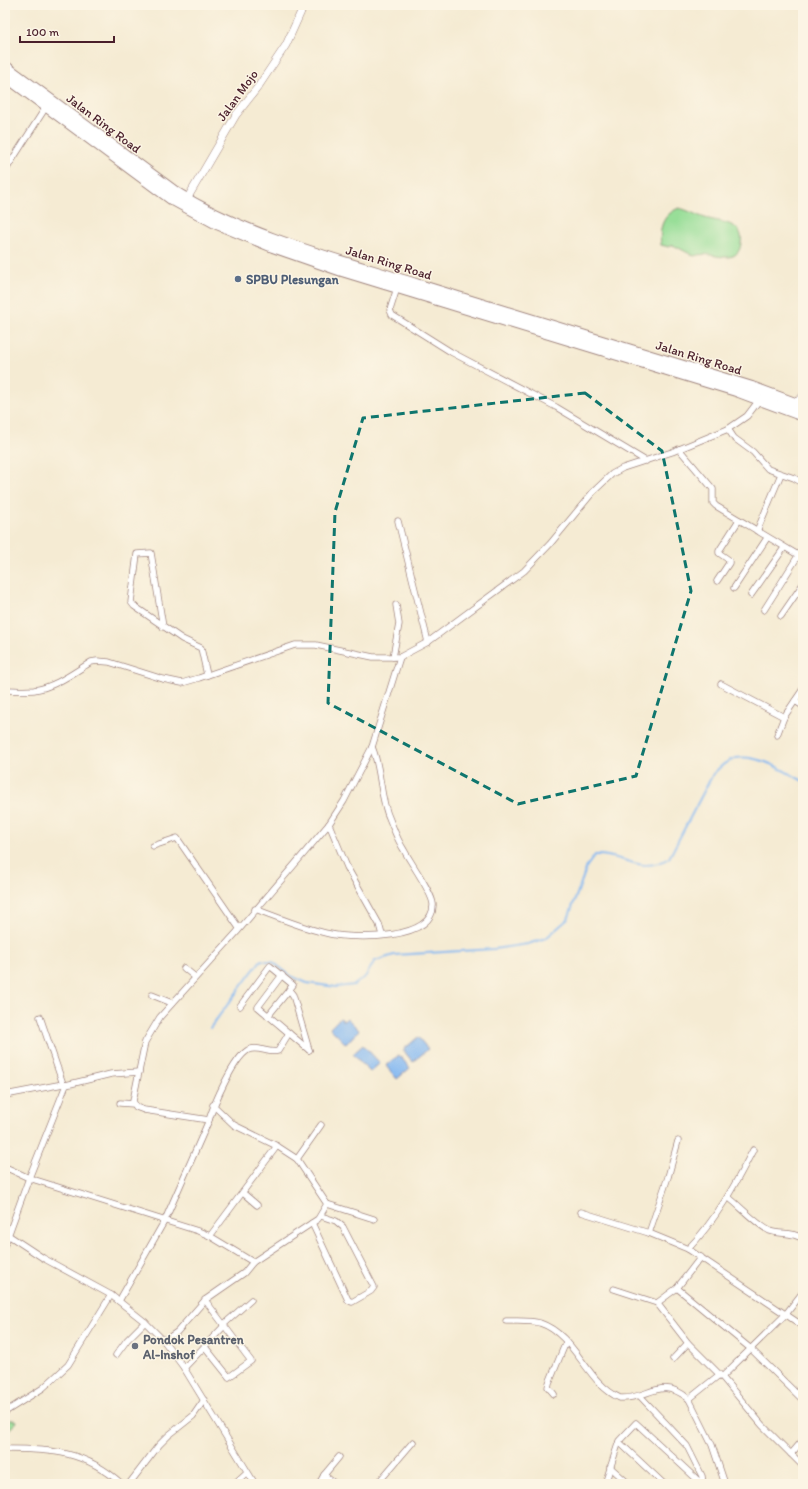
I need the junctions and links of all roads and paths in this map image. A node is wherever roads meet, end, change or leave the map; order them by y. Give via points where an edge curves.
1 (304, 5) edge
2 (5, 66) edge
3 (5, 76) edge
4 (46, 108) junction
5 (5, 171) edge
6 (186, 199) junction
7 (344, 267) junction
8 (397, 288) junction
9 (760, 399) junction
10 (801, 402) edge
11 (803, 416) edge
12 (728, 429) junction
13 (679, 449) junction
14 (646, 460) junction
15 (781, 474) junction
16 (803, 484) edge
17 (739, 520) junction
18 (398, 521) dead end
19 (757, 531) junction
20 (768, 538) junction
21 (784, 548) junction
22 (801, 557) edge
23 (717, 581) dead end
24 (803, 584) edge
25 (734, 588) dead end
26 (751, 596) dead end
27 (396, 605) dead end
28 (764, 610) dead end
29 (781, 616) dead end
30 (163, 627) junction
31 (428, 642) junction
32 (393, 657) junction
33 (400, 657) junction
34 (207, 675) junction
35 (721, 684) dead end
36 (803, 689) edge
37 (5, 690) edge
38 (795, 701) junction
39 (803, 706) edge
40 (784, 717) junction
41 (777, 735) dead end
42 (372, 747) junction
43 (329, 824) junction
44 (153, 846) dead end
45 (255, 909) junction
46 (238, 930) junction
47 (382, 935) junction
48 (184, 968) dead end
49 (282, 975) junction
50 (195, 977) junction
51 (289, 990) junction
52 (152, 995) dead end
53 (172, 1003) junction
54 (240, 1006) dead end
55 (268, 1016) junction
56 (40, 1017) dead end
57 (289, 1034) junction
58 (139, 1072) junction
59 (65, 1085) junction
60 (5, 1095) edge
61 (120, 1103) dead end
62 (134, 1104) junction
63 (213, 1105) junction
64 (209, 1120) junction
65 (321, 1125) dead end
66 (678, 1141) dead end
67 (277, 1146) junction
68 (753, 1150) dead end
69 (297, 1159) junction
70 (5, 1167) edge
71 (29, 1178) junction
72 (243, 1193) junction
73 (728, 1197) junction
74 (327, 1204) junction
75 (258, 1205) dead end
76 (581, 1212) dead end
77 (321, 1216) junction
78 (374, 1219) dead end
79 (165, 1220) junction
80 (312, 1223) junction
81 (649, 1233) junction
82 (7, 1234) edge
83 (210, 1236) junction
84 (803, 1239) edge
85 (5, 1244) edge
86 (688, 1249) junction
87 (701, 1257) junction
88 (253, 1262) junction
89 (677, 1288) junction
90 (614, 1289) dead end
91 (803, 1292) edge
92 (111, 1295) junction
93 (205, 1300) junction
94 (251, 1300) dead end
95 (119, 1302) junction
96 (656, 1303) junction
97 (786, 1314) junction
98 (506, 1321) dead end
99 (145, 1322) junction
100 (224, 1325) junction
101 (803, 1326) edge
102 (164, 1341) junction
103 (566, 1342) junction
104 (688, 1343) junction
105 (205, 1347) junction
106 (751, 1349) junction
107 (116, 1355) dead end
108 (673, 1359) dead end
109 (184, 1368) junction
110 (721, 1376) junction
111 (554, 1394) dead end
112 (640, 1396) junction
113 (689, 1398) junction
114 (204, 1400) junction
115 (803, 1400) edge
116 (5, 1412) edge
117 (803, 1440) edge
118 (413, 1442) dead end
119 (619, 1442) junction
120 (5, 1449) edge
121 (791, 1454) junction
122 (339, 1456) dead end
123 (803, 1466) edge
124 (610, 1467) junction
125 (247, 1472) junction
126 (324, 1475) junction
127 (122, 1484) edge
128 (129, 1484) edge
129 (234, 1484) edge
130 (255, 1484) edge
131 (319, 1484) edge
132 (335, 1484) edge
133 (377, 1484) edge
134 (605, 1484) edge
135 (629, 1484) edge
136 (664, 1484) edge
137 (702, 1484) edge
138 (725, 1484) edge

1 - 6 street, Jalan Mojo via 286,45 233,120
2 - 6 highway, Jalan Ring Road
3 - 4 highway, Jalan Ring Road
4 - 5 street
4 - 7 highway, Jalan Ring Road via 186,209 251,238
6 - 7 highway, Jalan Ring Road
7 - 8 highway, Jalan Ring Road
7 - 10 highway, Jalan Ring Road
8 - 9 highway, Jalan Ring Road
8 - 14 street via 390,310 392,315 451,352 556,407
9 - 11 highway, Jalan Ring Road
9 - 12 street via 747,416
12 - 13 street
12 - 15 street via 734,438 753,452 768,469
13 - 14 street
13 - 17 street via 712,489 713,503
14 - 31 street via 612,474 524,571
15 - 16 street
15 - 19 street
17 - 19 street
17 - 23 street via 719,551 729,563
18 - 31 street
19 - 20 street
20 - 21 street
20 - 25 street
21 - 22 street
21 - 26 street
22 - 28 street
24 - 29 street
27 - 32 street via 398,624
30 - 30 street via 131,602 137,554 151,553
30 - 34 street via 201,648
31 - 33 street
32 - 33 street
32 - 34 street via 373,657 306,644 295,645
33 - 42 street
34 - 37 street via 189,682 175,682 110,662 97,661 91,662 55,684 33,690
35 - 40 street
36 - 38 street
38 - 39 street
38 - 40 street
40 - 41 street
42 - 43 street
42 - 47 street via 389,819 433,904 426,922 404,932
43 - 45 street
43 - 47 street via 347,867
44 - 46 street via 174,838 179,840
45 - 46 street
45 - 47 street via 330,934 363,937
46 - 50 street
48 - 50 street
49 - 51 street via 293,985
49 - 54 street via 270,966
49 - 55 street via 258,1007
50 - 53 street
51 - 55 street
51 - 57 street via 293,995 309,1050
52 - 53 street
53 - 58 street via 146,1039
55 - 57 street
56 - 59 street
57 - 63 street via 278,1051 248,1050 222,1086
58 - 59 street via 110,1074
58 - 62 street
59 - 60 street
59 - 71 street
61 - 62 street
62 - 64 street via 144,1110
63 - 64 street
63 - 67 street via 234,1125
64 - 79 street
65 - 69 street
66 - 81 street
67 - 69 street
67 - 72 street
68 - 73 street
69 - 74 street
70 - 71 street
71 - 79 street
71 - 82 street
72 - 75 street
72 - 83 street
73 - 84 street via 767,1230 778,1234 784,1232
73 - 86 street
74 - 77 street
74 - 78 street
76 - 81 street
77 - 80 street
77 - 80 street via 336,1221 343,1227 374,1287 371,1291 352,1302 348,1300
79 - 83 street
79 - 95 street
80 - 88 street
81 - 86 street
82 - 85 street
82 - 92 street via 43,1258
83 - 88 street
86 - 87 street
87 - 89 street
87 - 97 street
88 - 93 street via 244,1273
89 - 96 street
89 - 106 street
90 - 96 street
91 - 97 street
92 - 95 street
92 - 116 street via 68,1365 43,1388
93 - 100 street
93 - 102 street via 177,1332
94 - 100 street
95 - 99 street
96 - 104 street
97 - 101 street
97 - 106 street
98 - 103 street via 539,1323 555,1331
99 - 102 street
99 - 107 street
100 - 105 street
100 - 105 street via 250,1359 250,1363 229,1377
102 - 109 street
103 - 111 street via 548,1387
103 - 112 street via 598,1381 617,1397 624,1399
104 - 108 street
104 - 110 street
105 - 109 street
106 - 110 street
106 - 115 street
109 - 114 street
110 - 113 street
110 - 121 street via 762,1425
112 - 113 street via 665,1388 676,1390
112 - 137 street via 687,1446 702,1476
113 - 138 street via 712,1445
114 - 125 street
114 - 128 street via 193,1416 160,1445
117 - 121 street
118 - 133 street
119 - 124 street
119 - 136 street
119 - 137 street via 636,1423
120 - 127 street via 30,1449 82,1457 108,1471
121 - 123 street
122 - 126 street
124 - 134 street
124 - 135 street
125 - 129 street
125 - 130 street
126 - 131 street
126 - 132 street

